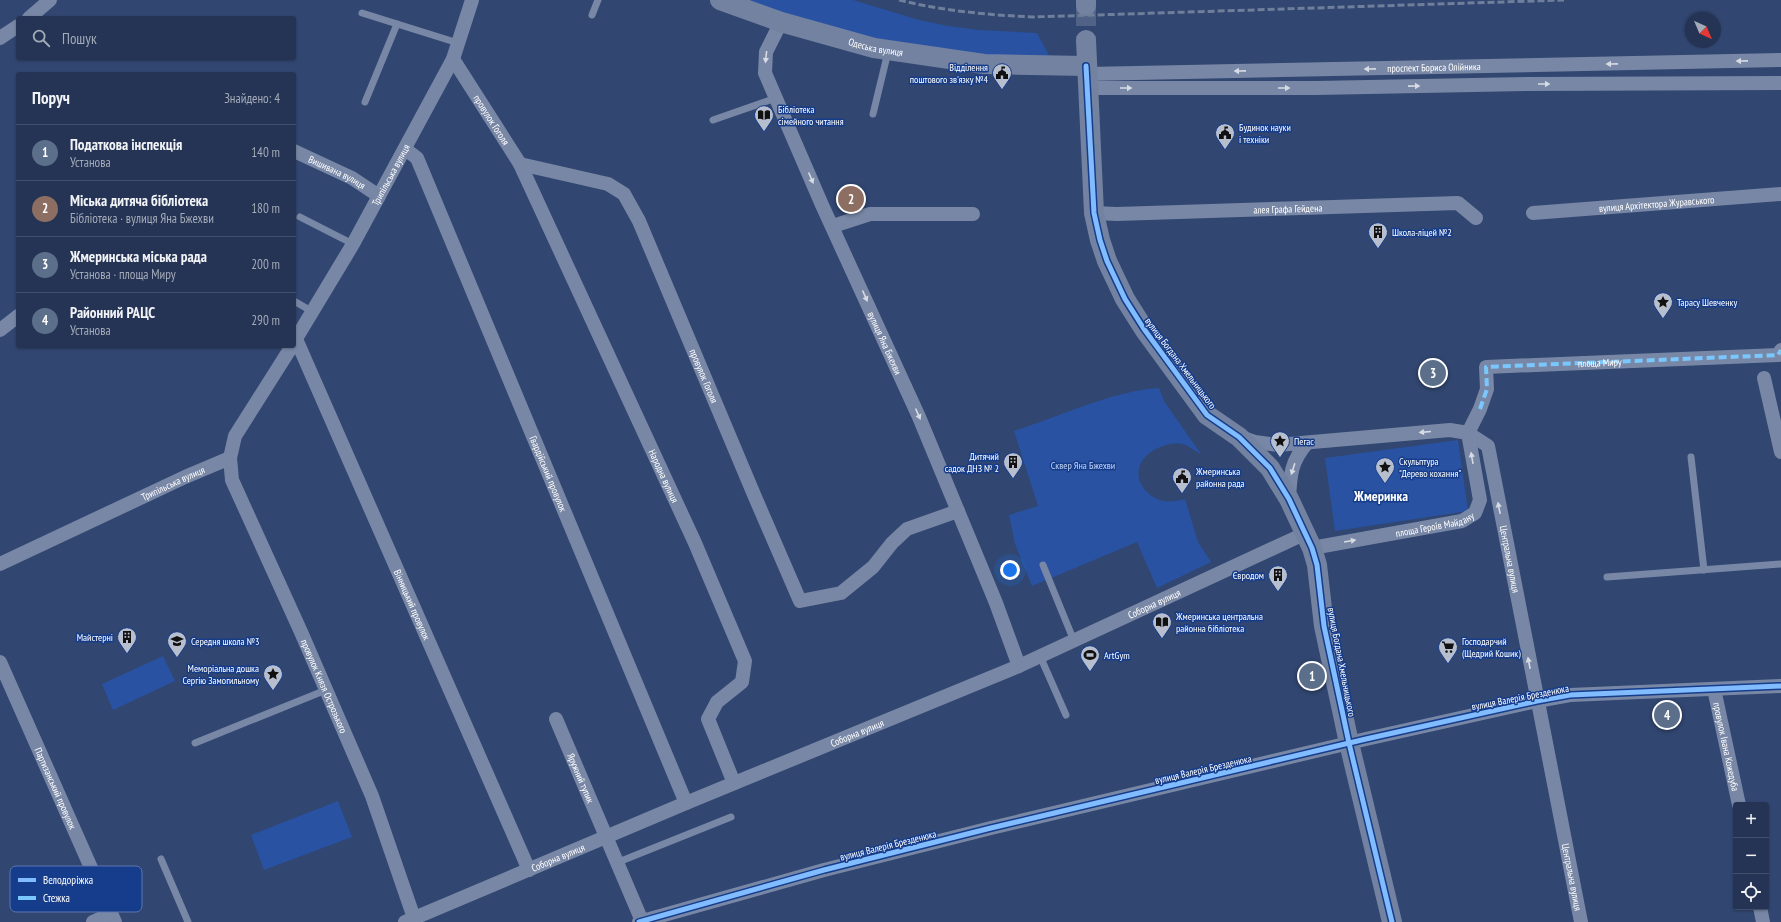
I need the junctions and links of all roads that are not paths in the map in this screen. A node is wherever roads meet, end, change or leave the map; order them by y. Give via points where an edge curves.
1 (50, 0) edge
2 (472, 0) edge
3 (598, 0) edge
4 (720, 0) edge
5 (362, 13) dead end
6 (592, 15) dead end
7 (31, 16) edge
8 (781, 22) junction
9 (397, 24) junction
10 (16, 27) edge
11 (0, 38) edge
12 (1086, 40) tunnel mouth
13 (458, 42) junction
14 (888, 50) junction
15 (453, 59) junction
16 (1781, 60) edge
17 (1086, 76) junction
18 (1781, 83) edge
19 (776, 98) junction
20 (365, 102) dead end
21 (873, 114) dead end
22 (713, 120) dead end
23 (405, 149) junction
24 (296, 152) edge
25 (520, 164) junction
26 (1781, 194) edge
27 (379, 196) junction
28 (1094, 213) junction
29 (1533, 213) dead end
30 (973, 214) dead end
31 (300, 217) dead end
32 (1476, 218) dead end
33 (833, 226) junction
34 (353, 244) junction
35 (296, 302) edge
36 (313, 312) junction
37 (16, 318) edge
38 (0, 330) edge
39 (296, 339) edge
40 (296, 346) edge
41 (290, 348) edge
42 (1781, 350) edge
43 (1764, 378) dead end
44 (1468, 432) junction
45 (1239, 437) junction
46 (1307, 443) junction
47 (1781, 452) edge
48 (1691, 457) dead end
49 (230, 458) junction
50 (1289, 499) junction
51 (958, 510) junction
52 (1308, 541) junction
53 (0, 564) edge
54 (1781, 564) edge
55 (1043, 565) dead end
56 (1704, 570) junction
57 (1607, 577) dead end
58 (1074, 641) junction
59 (1040, 656) junction
60 (0, 662) edge
61 (1019, 666) junction
62 (1781, 686) edge
63 (1714, 689) junction
64 (326, 690) junction
65 (1537, 701) junction
66 (1066, 715) dead end
67 (556, 719) dead end
68 (1349, 743) junction
69 (195, 744) dead end
70 (734, 783) junction
71 (1738, 802) edge
72 (686, 803) junction
73 (731, 817) dead end
74 (605, 837) junction
75 (161, 859) dead end
76 (616, 863) junction
77 (90, 866) edge
78 (529, 870) junction
79 (1761, 910) edge
80 (113, 918) edge
81 (409, 920) edge
82 (94, 922) edge
83 (188, 922) edge
84 (640, 922) edge
85 (1392, 922) edge
86 (1581, 922) edge
87 (1763, 922) edge

1 - 7 street
2 - 13 street, Трипільська вулиця
3 - 6 lane
4 - 8 street, Одеська вулиця
5 - 9 lane
8 - 14 street, Одеська вулиця
8 -> 19 street, вулиця Яна Бжехви via 766,52 765,73
9 - 13 lane
9 - 20 lane
10 - 11 street
12 - 17 street, вулиця Богдана Хмельницького
13 - 15 street, Трипільська вулиця
14 - 17 street, Одеська вулиця
14 - 21 lane
15 - 23 street, Трипільська вулиця
15 - 25 street, провулок Гоголя
16 -> 17 street, проспект Бориса Олійника
17 -> 18 street, проспект Бориса Олійника via 1316,88
17 - 28 street, вулиця Богдана Хмельницького
19 - 22 lane
19 -> 33 street, вулиця Яна Бжехви
23 - 27 street, Трипільська вулиця
23 - 72 street, Гвардійський провулок via 417,158
24 - 27 street, Вишивана вулиця via 352,178
25 - 51 street, провулок Гоголя via 608,184 624,194 639,221 800,600 841,593 873,568 892,543 907,529
25 - 70 street, Народна вулиця via 695,543 745,661 742,682 717,702 708,719
26 - 29 street, вулиця Архітектора Журавського
27 - 34 street, Трипільська вулиця
28 - 32 street, алея Графа Гейдена via 1458,203
28 - 45 street, вулиця Богдана Хмельницького via 1107,261 1125,299 1144,329 1208,415
30 - 33 street via 870,214
31 - 34 lane
33 -> 51 street, вулиця Яна Бжехви
34 - 36 street, Трипільська вулиця
35 - 36 lane
36 - 39 street, Трипільська вулиця
37 - 38 street
40 - 78 street, Вінницький провулок
41 - 49 street, Трипільська вулиця via 235,436
42 - 44 street, площа Миру via 1778,355 1486,367 1487,389
43 - 47 street
44 -> 46 street, Центральна вулиця via 1450,430
52 -> 44 street, площа Героїв Майдану via 1462,522 1475,513 1480,500
65 -> 44 street, Центральна вулиця via 1488,446
45 - 46 street, Центральна вулиця via 1278,445
45 - 50 street, вулиця Богдана Хмельницького via 1270,468
46 -> 50 street via 1298,453 1290,474
48 - 56 lane
49 - 53 street, Трипільська вулиця
49 - 64 street, провулок Князя Острозького via 232,480
50 - 52 street, вулиця Богдана Хмельницького
51 - 61 street, вулиця Яна Бжехви
52 - 58 street, Соборна вулиця
52 - 68 street, вулиця Богдана Хмельницького via 1317,565 1324,626
54 - 56 lane
55 - 58 lane
56 - 57 lane
58 - 59 street, Соборна вулиця
59 - 61 street, Соборна вулиця
59 - 66 lane
60 - 77 street, Партизанський провулок
61 - 70 street, Соборна вулиця
62 - 63 street, вулиця Валерія Брезденюка
63 - 65 street, вулиця Валерія Брезденюка via 1570,695
63 - 71 street, провулок Івана Кожедуба
64 - 69 lane
64 - 81 street, провулок Князя Острозького via 372,796
65 - 68 street, вулиця Валерія Брезденюка
65 - 86 street, Центральна вулиця
67 - 74 street, Яружний тупик
68 - 84 street, вулиця Валерія Брезденюка via 824,870
68 - 85 street, вулиця Богдана Хмельницького
70 - 72 street, Соборна вулиця
72 - 74 street, Соборна вулиця
73 - 76 lane
74 - 76 street, Яружний тупик
74 - 78 street, Соборна вулиця
75 - 83 lane
76 - 84 street, Яружний тупик
78 - 81 street, Соборна вулиця
79 - 87 street
80 - 82 street, Партизанський провулок

